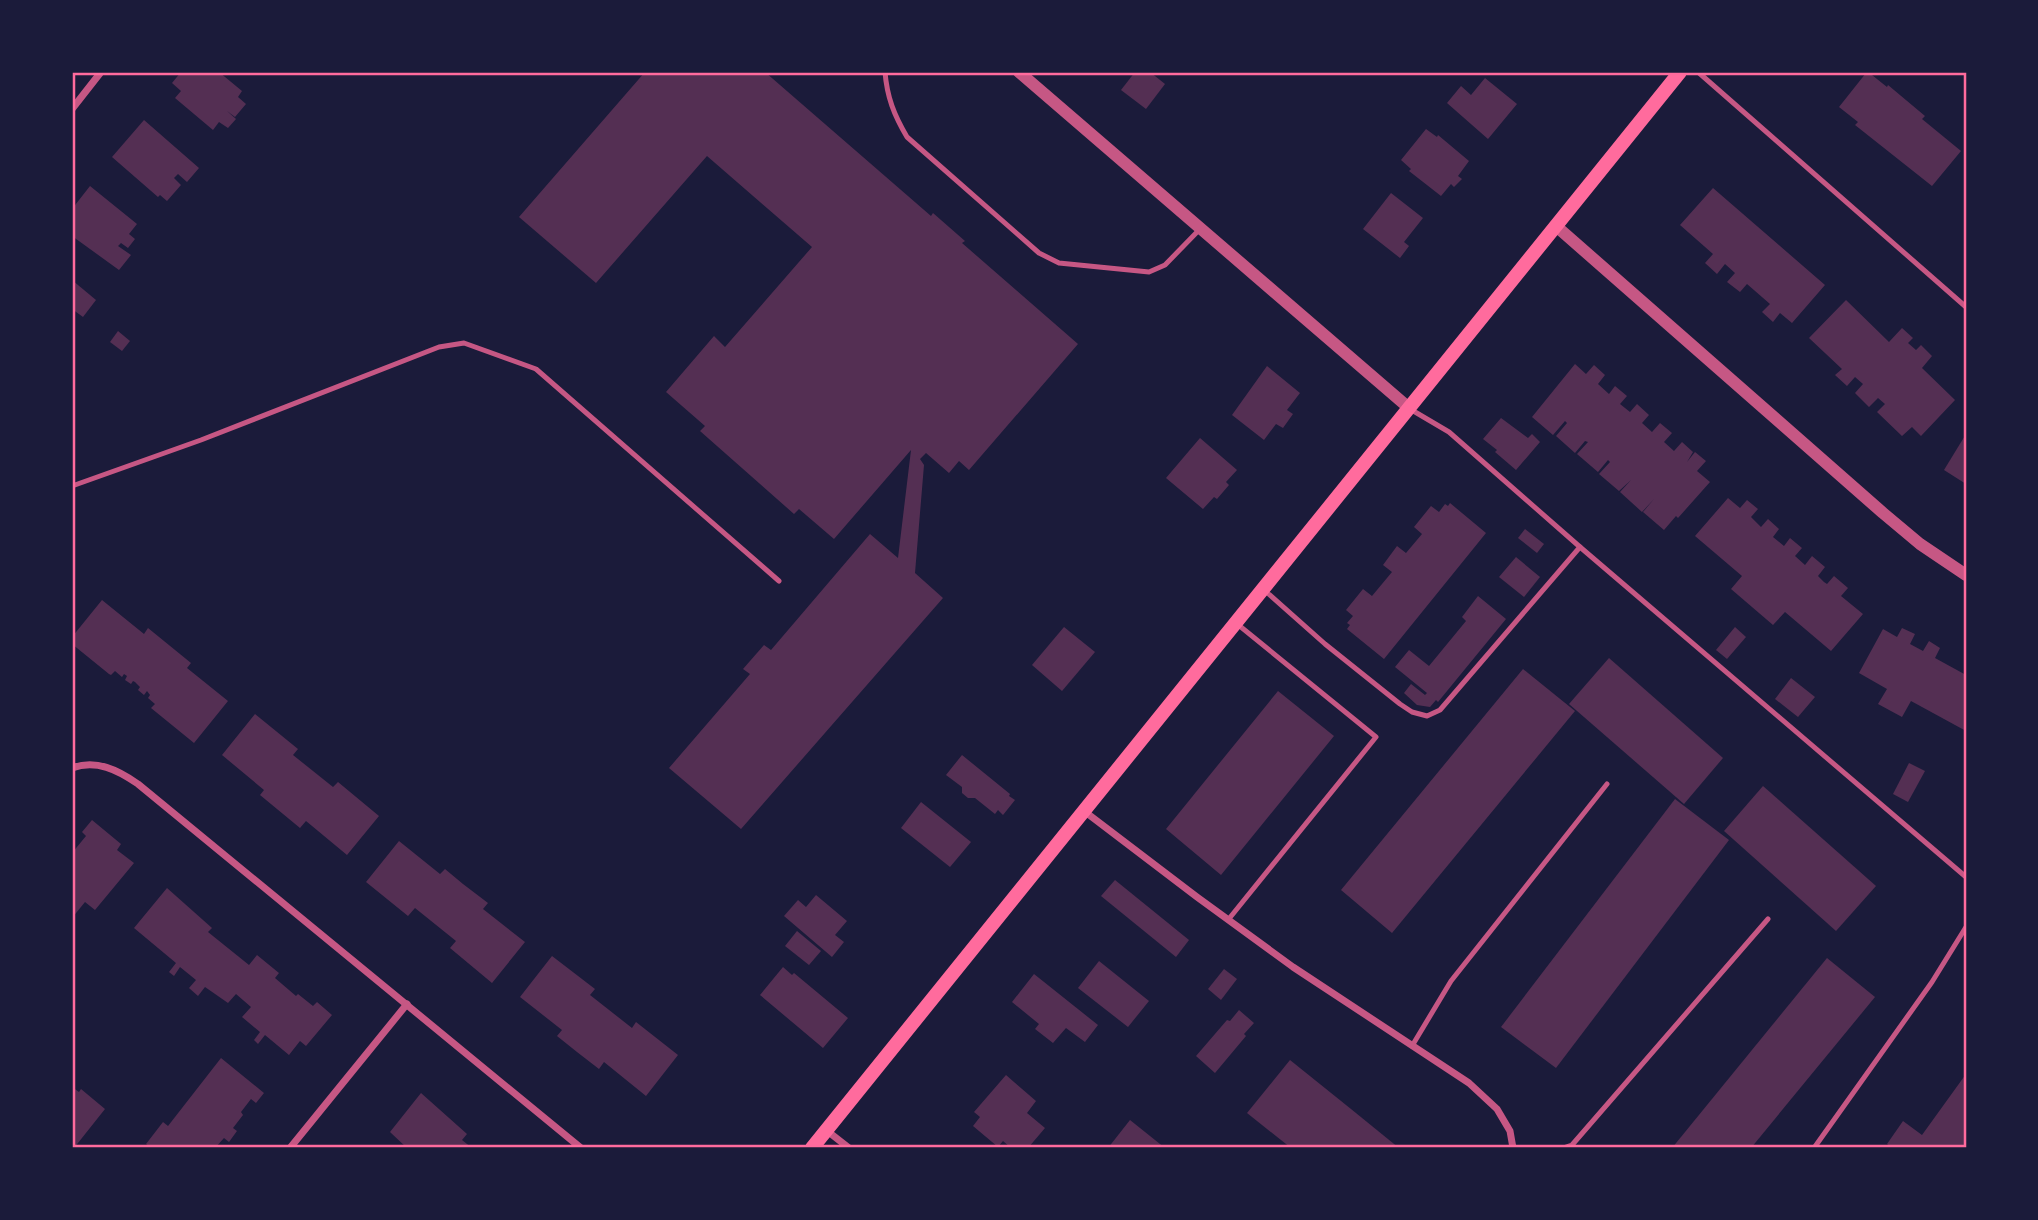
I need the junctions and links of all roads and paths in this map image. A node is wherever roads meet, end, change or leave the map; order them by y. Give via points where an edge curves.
1 (102, 72) edge
2 (885, 72) edge
3 (1019, 72) edge
4 (1680, 72) edge
5 (1698, 72) edge
6 (72, 108) edge
7 (1556, 226) junction
8 (1200, 229) junction
9 (1966, 307) edge
10 (1409, 408) junction
11 (72, 486) edge
12 (1580, 547) junction
13 (1966, 575) edge
14 (779, 580) dead end
15 (1263, 589) junction
16 (1236, 623) junction
17 (76, 767) edge
18 (1607, 783) dead end
19 (1084, 811) junction
20 (1966, 877) edge
21 (1768, 919) dead end
22 (1228, 920) junction
23 (1966, 928) edge
24 (407, 1004) junction
25 (1412, 1046) junction
26 (827, 1130) junction
27 (290, 1148) edge
28 (581, 1148) edge
29 (812, 1148) edge
30 (849, 1148) edge
31 (1513, 1148) edge
32 (1563, 1148) edge
33 (1814, 1148) edge

1 - 6 street
2 - 8 lane via 891,105 907,137 1039,253 1059,263 1149,272 1165,265
3 - 8 street
4 - 7 main road
5 - 9 lane
7 - 10 main road
7 - 13 street via 1883,513
8 - 10 street
10 - 12 lane via 1449,432
10 - 15 main road
11 - 14 lane via 439,347 464,343 536,369
12 - 15 lane via 1440,710 1427,716 1412,712 1388,695
12 - 20 lane
15 - 16 main road
16 - 19 main road
16 - 22 lane via 1376,737
17 - 24 street via 99,765 138,783
18 - 25 lane via 1451,981
19 - 22 street
19 - 26 main road
21 - 32 lane via 1572,1145
22 - 25 street
23 - 33 lane
24 - 27 street
24 - 28 street
25 - 31 street via 1469,1083 1497,1109 1510,1131
26 - 29 main road
26 - 30 street

